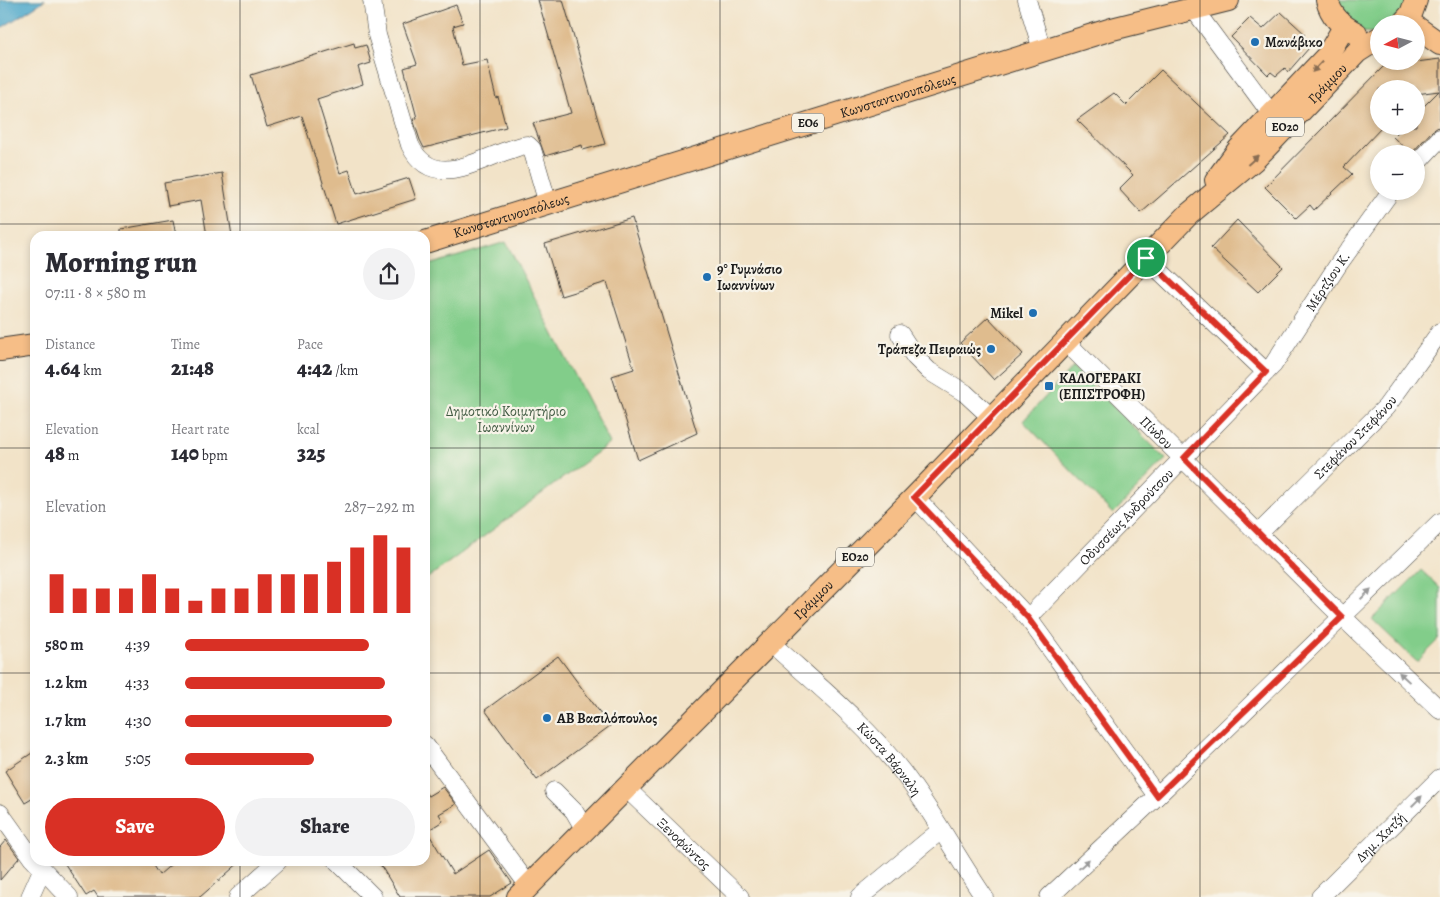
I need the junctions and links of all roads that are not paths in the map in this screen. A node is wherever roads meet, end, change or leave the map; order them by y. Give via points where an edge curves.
1 (372, 0) edge
2 (1027, 0) edge
3 (1228, 0) edge
4 (1416, 0) edge
5 (1325, 2) edge
6 (1193, 8) junction
7 (1410, 15) edge
8 (1344, 27) junction
9 (1425, 33) edge
10 (1370, 36) edge
11 (1370, 43) edge
12 (1440, 44) edge
13 (1042, 50) junction
14 (1272, 114) junction
15 (1440, 138) edge
16 (1425, 154) edge
17 (1384, 200) edge
18 (548, 204) junction
19 (1189, 214) junction
20 (430, 240) edge
21 (1146, 258) junction
22 (1440, 332) edge
23 (900, 334) dead end
24 (1066, 342) junction
25 (30, 346) edge
26 (0, 350) edge
27 (1266, 372) junction
28 (992, 418) junction
29 (1184, 458) junction
30 (914, 497) junction
31 (1440, 522) edge
32 (1259, 534) junction
33 (1342, 617) junction
34 (1028, 618) junction
35 (771, 643) junction
36 (1440, 710) edge
37 (430, 752) edge
38 (1440, 778) edge
39 (627, 789) junction
40 (554, 791) dead end
41 (1157, 796) junction
42 (0, 813) edge
43 (585, 830) junction
44 (941, 830) junction
45 (30, 854) edge
46 (39, 866) edge
47 (272, 866) edge
48 (343, 866) edge
49 (42, 870) junction
50 (524, 892) edge
51 (30, 897) edge
52 (69, 897) edge
53 (238, 897) edge
54 (373, 897) edge
55 (740, 897) edge
56 (860, 897) edge
57 (984, 897) edge
58 (1049, 897) edge
59 (1320, 897) edge

1 - 18 street via 377,36 410,146 416,156 428,167 451,170 528,145 532,149
2 - 13 street
3 - 6 main road, Κωνσταντινουπόλεως / ΕΟ6
4 - 7 main road
5 - 8 main road
6 - 13 main road, Κωνσταντινουπόλεως / ΕΟ6
6 - 14 street
8 - 10 main road, Γράμμου
8 -> 14 main road, Γράμμου / ΕΟ20 via 1327,56
9 - 12 main road
19 -> 11 main road, Γράμμου / ΕΟ20 via 1254,160
13 - 18 main road, Κωνσταντινουπόλεως / ΕΟ6
14 - 19 main road, Γράμμου / ΕΟ20 via 1239,149
15 - 16 street
17 - 27 street, Μέρτζιου Κ.
18 - 20 main road, Κωνσταντινουπόλεως / ΕΟ6
19 - 21 main road, Γράμμου / ΕΟ20
21 - 24 main road, Γράμμου / ΕΟ20
21 - 27 street
22 - 32 street, Στεφάνου Στεφάνου via 1386,407
23 - 28 street via 929,371 965,393
24 - 28 main road, Γράμμου / ΕΟ20
24 - 29 street, Πίνδου
25 - 26 main road
27 - 29 street, Οδυσσέως Ανδρούτσου
28 - 30 main road, Γράμμου / ΕΟ20
29 - 32 street, Πίνδου
29 - 34 street, Οδυσσέως Ανδρούτσου
30 - 34 street
30 - 35 main road, Γράμμου / ΕΟ20
33 -> 31 street
32 - 33 street, Πίνδου
36 -> 33 street, Πίνδου
33 - 41 street
34 - 41 street
35 - 39 main road, Γράμμου / ΕΟ20
35 - 44 street, Κώστα Βάρναλη via 883,749 913,786
37 - 50 street
59 -> 38 street, Δημ. Χατζή
39 - 43 main road, Γράμμου / ΕΟ20
39 - 55 street, Ξενοφώντος
40 - 43 street via 574,811
58 -> 41 street
42 - 45 street
43 - 50 main road, Γράμμου / ΕΟ20
44 - 56 street
44 - 57 street, Κώστα Βάρναλη
46 - 49 street
47 - 53 street
48 - 54 street
49 - 51 street
49 - 52 street

